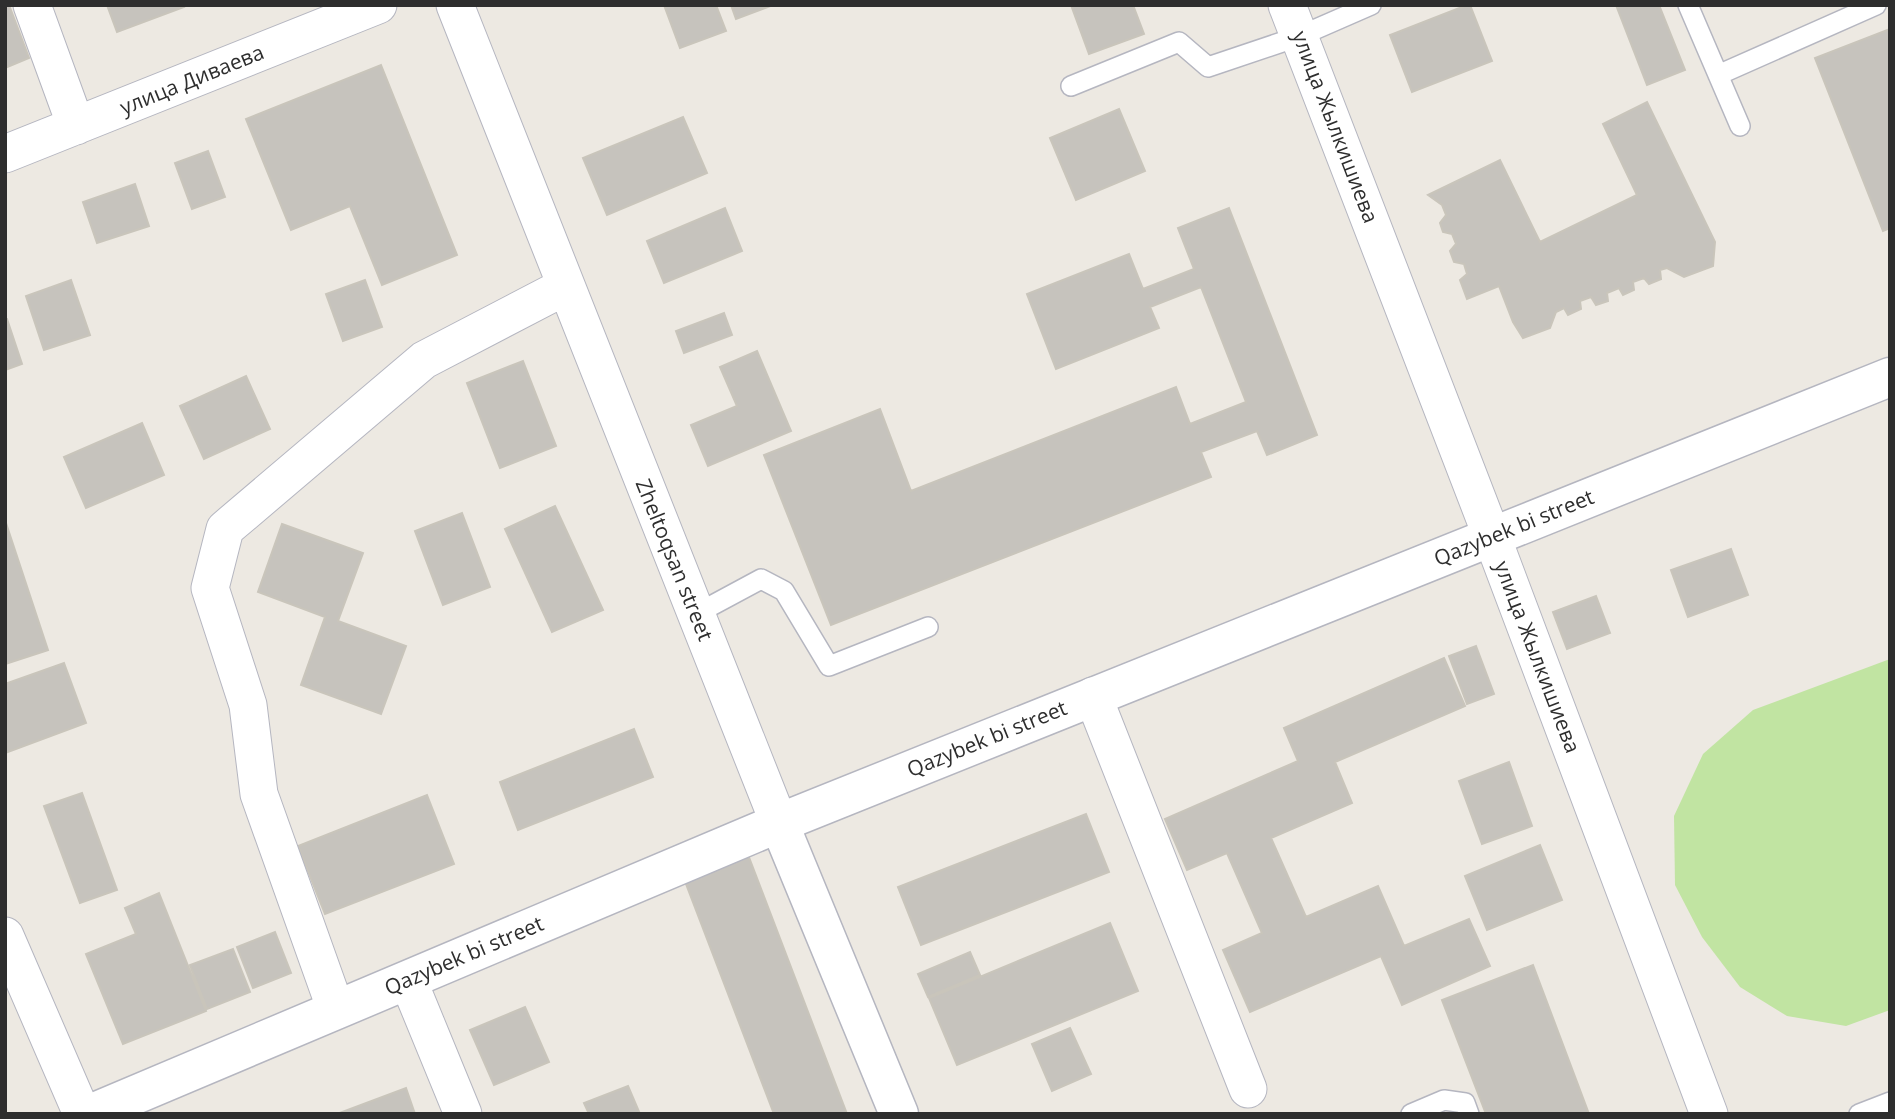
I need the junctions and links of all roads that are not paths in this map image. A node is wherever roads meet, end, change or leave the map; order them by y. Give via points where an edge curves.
1 (32, 5) edge
2 (379, 5) edge
3 (455, 5) edge
4 (1371, 5) edge
5 (1688, 5) edge
6 (1875, 5) edge
7 (1294, 21) edge
8 (1718, 75) junction
9 (1071, 86) dead end
10 (76, 126) junction
11 (1740, 126) dead end
12 (5, 154) edge
13 (566, 286) junction
14 (1890, 377) edge
15 (1492, 537) junction
16 (696, 614) junction
17 (928, 627) dead end
18 (1093, 696) junction
19 (779, 823) junction
20 (5, 936) edge
21 (408, 980) junction
22 (336, 1010) junction
23 (1248, 1089) dead end
24 (1890, 1102) edge
25 (82, 1114) edge
26 (90, 1114) edge
27 (463, 1114) edge
28 (899, 1114) edge
29 (1411, 1114) edge
30 (1469, 1114) edge
31 (1709, 1114) edge
32 (1859, 1114) edge

1 - 10 street
2 - 10 street, улица Диваева
3 - 13 street, Zheltoqsan street
4 - 7 lane
5 - 8 lane
6 - 8 lane
7 - 9 lane via 1208,67 1179,42
7 - 15 street, улица Жылкишиева
8 - 11 lane
10 - 12 street, улица Диваева
13 - 16 street, Zheltoqsan street
13 - 22 street via 424,360 225,529 210,588 248,705 259,794
14 - 15 main road, Qazybek bi street
15 - 18 main road, Qazybek bi street
15 - 31 street, улица Жылкишиева
16 - 17 lane via 761,579 784,591 829,666
16 - 19 street, Zheltoqsan street
18 - 19 main road, Qazybek bi street
18 - 23 street
19 - 21 main road, Qazybek bi street
19 - 28 main road, Zheltoqsan street
20 - 25 street
21 - 22 main road, Qazybek bi street
21 - 27 street
22 - 26 main road, Qazybek bi street
24 - 32 lane
29 - 30 lane via 1444,1100 1465,1103

